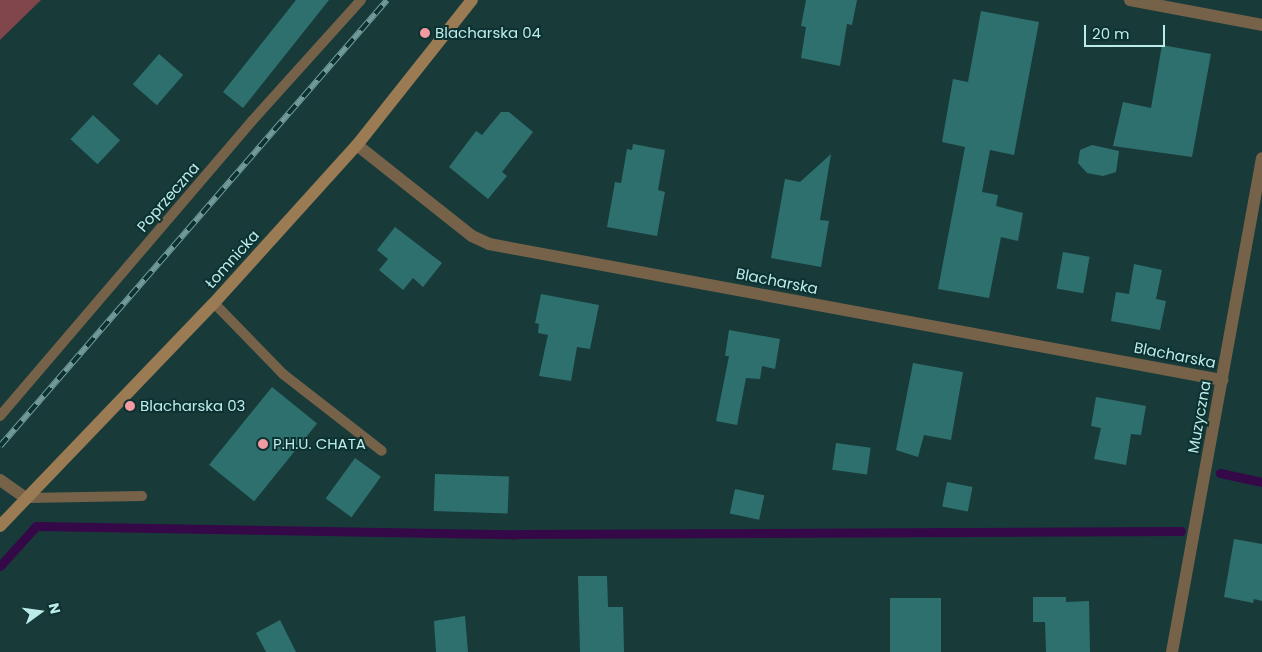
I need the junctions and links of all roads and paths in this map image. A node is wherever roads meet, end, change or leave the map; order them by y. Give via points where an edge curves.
1 (361, 0) edge
2 (472, 0) edge
3 (1130, 0) edge
4 (1262, 24) edge
5 (357, 145) junction
6 (1262, 158) edge
7 (214, 303) junction
8 (1222, 380) junction
9 (0, 416) edge
10 (382, 451) dead end
11 (0, 480) edge
12 (142, 496) dead end
13 (26, 498) junction
14 (0, 526) edge
15 (1172, 652) edge

1 - 9 lane, Poprzeczna via 252,121
2 - 5 street, Łomnicka
3 - 4 street
5 - 7 street, Łomnicka
5 - 8 street, Blacharska via 472,236 489,244
6 - 8 street, Muzyczna
7 - 10 lane via 283,374
7 - 13 street, Łomnicka
8 - 15 street, Muzyczna
11 - 13 street
12 - 13 lane
13 - 14 street, Łomnicka

